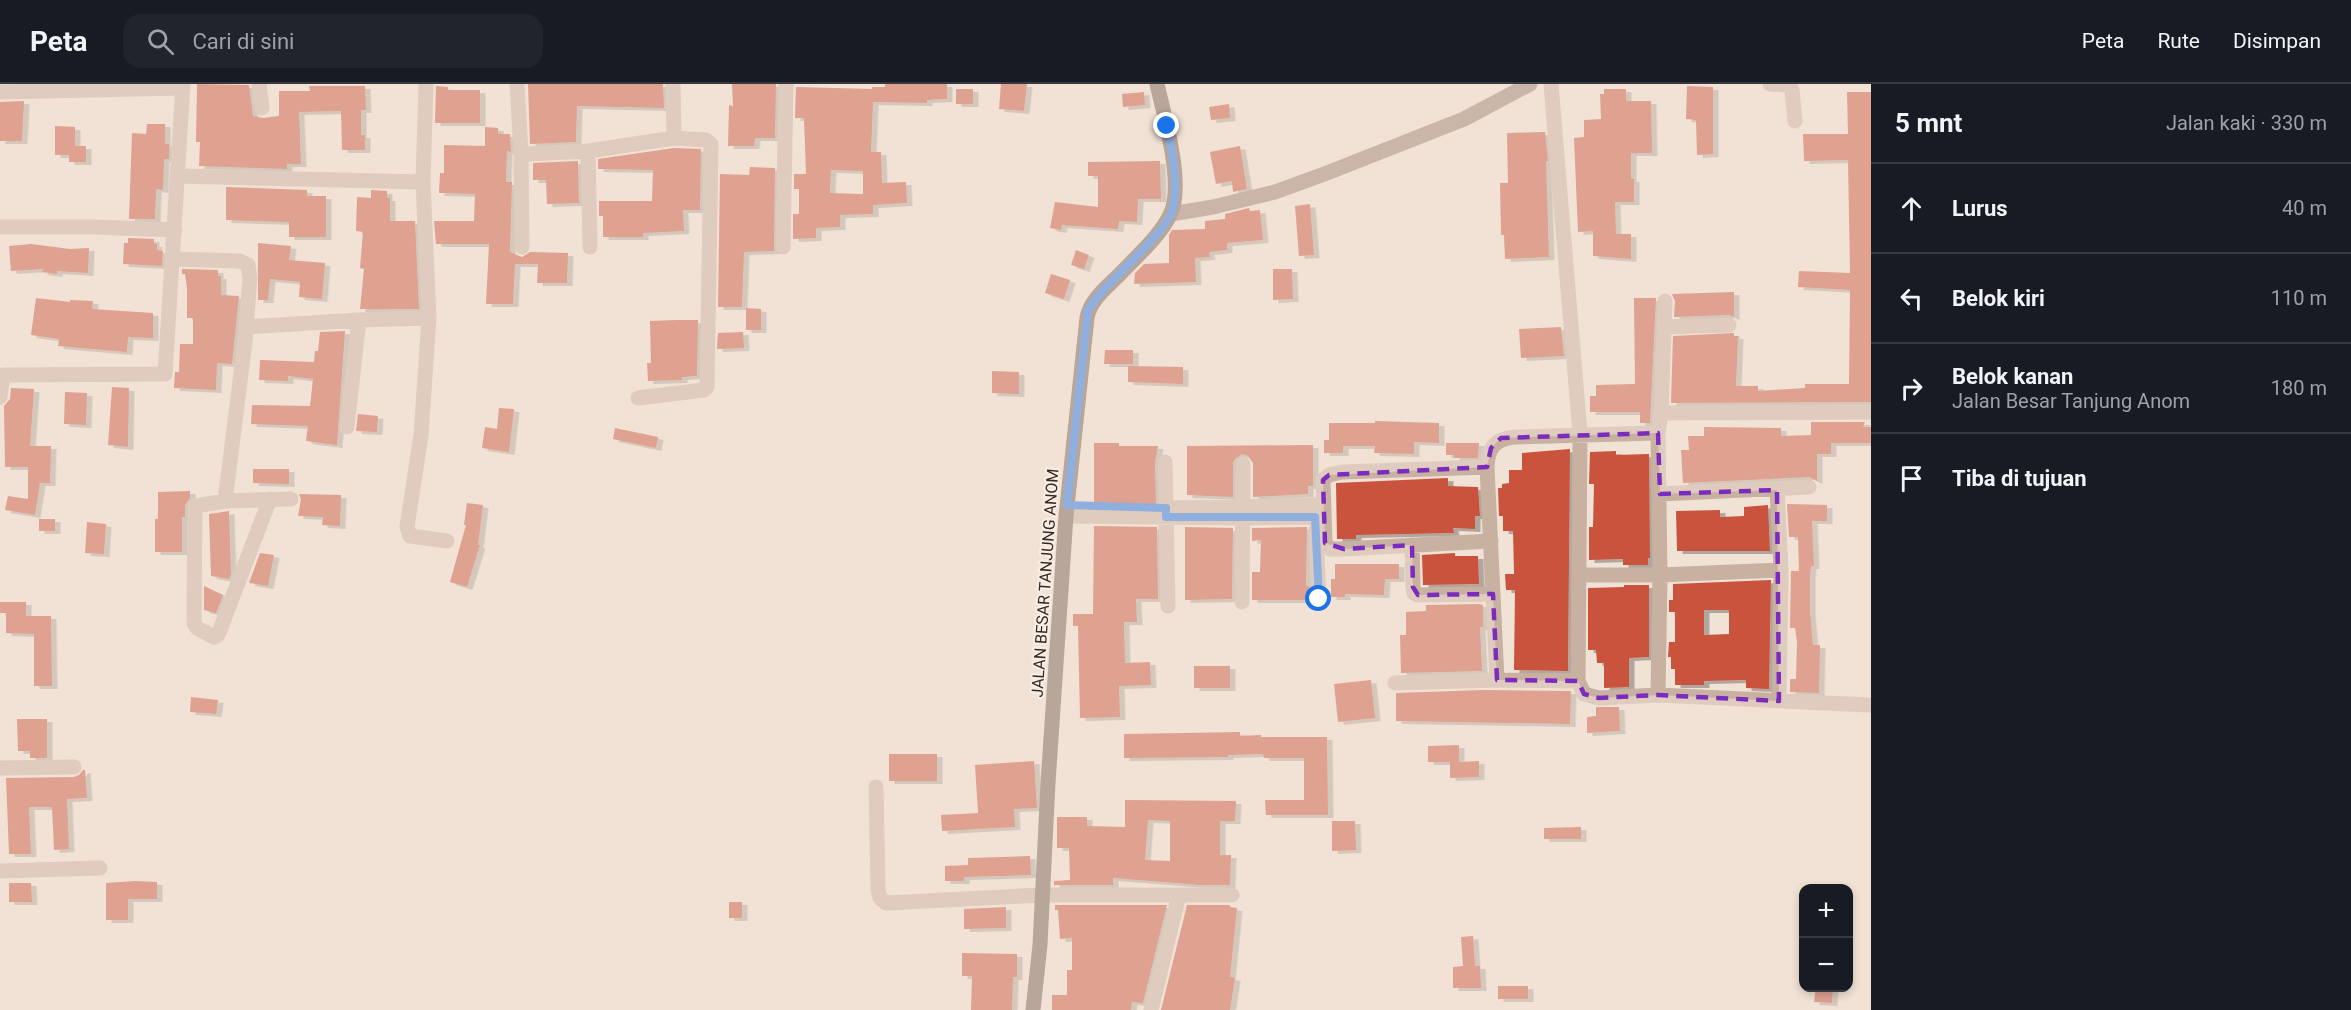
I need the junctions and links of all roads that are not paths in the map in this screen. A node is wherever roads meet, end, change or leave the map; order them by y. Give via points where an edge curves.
1 (260, 84) edge
2 (426, 84) edge
3 (517, 84) edge
4 (673, 84) edge
5 (786, 84) edge
6 (1157, 84) edge
7 (1530, 84) edge
8 (1551, 84) edge
9 (1770, 84) edge
10 (183, 86) edge
11 (0, 92) edge
12 (262, 108) dead end
13 (1795, 121) dead end
14 (674, 138) junction
15 (588, 151) junction
16 (521, 152) junction
17 (177, 176) junction
18 (423, 182) junction
19 (1171, 214) junction
20 (0, 228) edge
21 (175, 230) junction
22 (522, 246) dead end
23 (590, 247) dead end
24 (783, 247) dead end
25 (173, 259) junction
26 (1665, 301) dead end
27 (429, 318) junction
28 (359, 320) junction
29 (1729, 325) dead end
30 (246, 327) junction
31 (1665, 327) junction
32 (2, 375) edge
33 (0, 397) edge
34 (638, 398) dead end
35 (1871, 412) edge
36 (1661, 413) junction
37 (347, 427) dead end
38 (1658, 433) junction
39 (1580, 434) junction
40 (1165, 462) dead end
41 (1243, 464) dead end
42 (1487, 467) junction
43 (1314, 479) dead end
44 (1809, 488) dead end
45 (1777, 490) junction
46 (1660, 494) junction
47 (291, 499) dead end
48 (270, 500) junction
49 (225, 501) junction
50 (1066, 511) junction
51 (1316, 511) junction
52 (1243, 512) junction
53 (1166, 513) junction
54 (447, 541) dead end
55 (1491, 541) junction
56 (1412, 545) junction
57 (1781, 570) junction
58 (1580, 575) junction
59 (1660, 575) junction
60 (1493, 594) junction
61 (1319, 599) dead end
62 (1242, 602) dead end
63 (1168, 606) dead end
64 (1497, 680) junction
65 (1578, 681) junction
66 (1395, 683) dead end
67 (1658, 695) junction
68 (1779, 701) junction
69 (1869, 705) dead end
70 (74, 767) dead end
71 (0, 768) edge
72 (876, 787) dead end
73 (100, 868) dead end
74 (0, 871) edge
75 (1042, 895) junction
76 (1179, 895) junction
77 (1232, 895) dead end
78 (1033, 1010) edge
79 (1151, 1010) edge

1 - 12 street
2 - 18 street
3 - 16 street
4 - 14 street
5 - 24 street
6 - 19 main road via 1173,154
7 - 19 street via 1464,119 1275,192
8 - 39 street
9 - 13 street via 1787,85 1792,90
10 - 11 street
10 - 17 street
14 - 15 street
14 - 34 street via 706,140 711,144 707,387
15 - 16 street
15 - 23 street
16 - 22 street
17 - 18 street
17 - 21 street
18 - 27 street
19 - 50 main road, JALAN BESAR TANJUNG ANOM via 1088,310
20 - 21 street
21 - 25 street
25 - 30 street via 246,262 250,278
25 - 32 street via 165,374
26 - 31 street
27 - 28 street
27 - 54 street via 421,435 407,527 410,536
28 - 30 street
28 - 37 street
29 - 31 street
30 - 49 street
31 - 36 street
32 - 33 street
35 - 36 street
36 - 38 street
38 - 39 street
38 - 46 street
39 - 42 street via 1501,438 1491,448
39 - 58 street
40 - 53 street
41 - 52 street
42 - 55 street
42 - 56 street via 1342,472 1323,480 1325,543 1330,549
43 - 51 street
44 - 45 street
45 - 46 street
45 - 57 street
46 - 59 street
47 - 48 street
48 - 49 street
48 - 49 street via 214,637 194,623 195,506
50 - 53 street
50 - 75 main road, JALAN BESAR TANJUNG ANOM
51 - 52 street
51 - 61 street
52 - 53 street
52 - 62 street
53 - 63 street
55 - 56 street
55 - 60 street
56 - 60 street via 1413,587 1418,596
57 - 59 street
57 - 68 street
58 - 59 street
58 - 65 street
59 - 67 street
60 - 64 street
64 - 65 street
64 - 66 street
65 - 67 street via 1584,693 1599,698
67 - 68 street
68 - 69 street
70 - 71 street
72 - 75 street via 878,890 886,903
73 - 74 street
75 - 76 street
75 - 78 main road, JALAN BESAR TANJUNG ANOM
76 - 77 street
76 - 79 street

